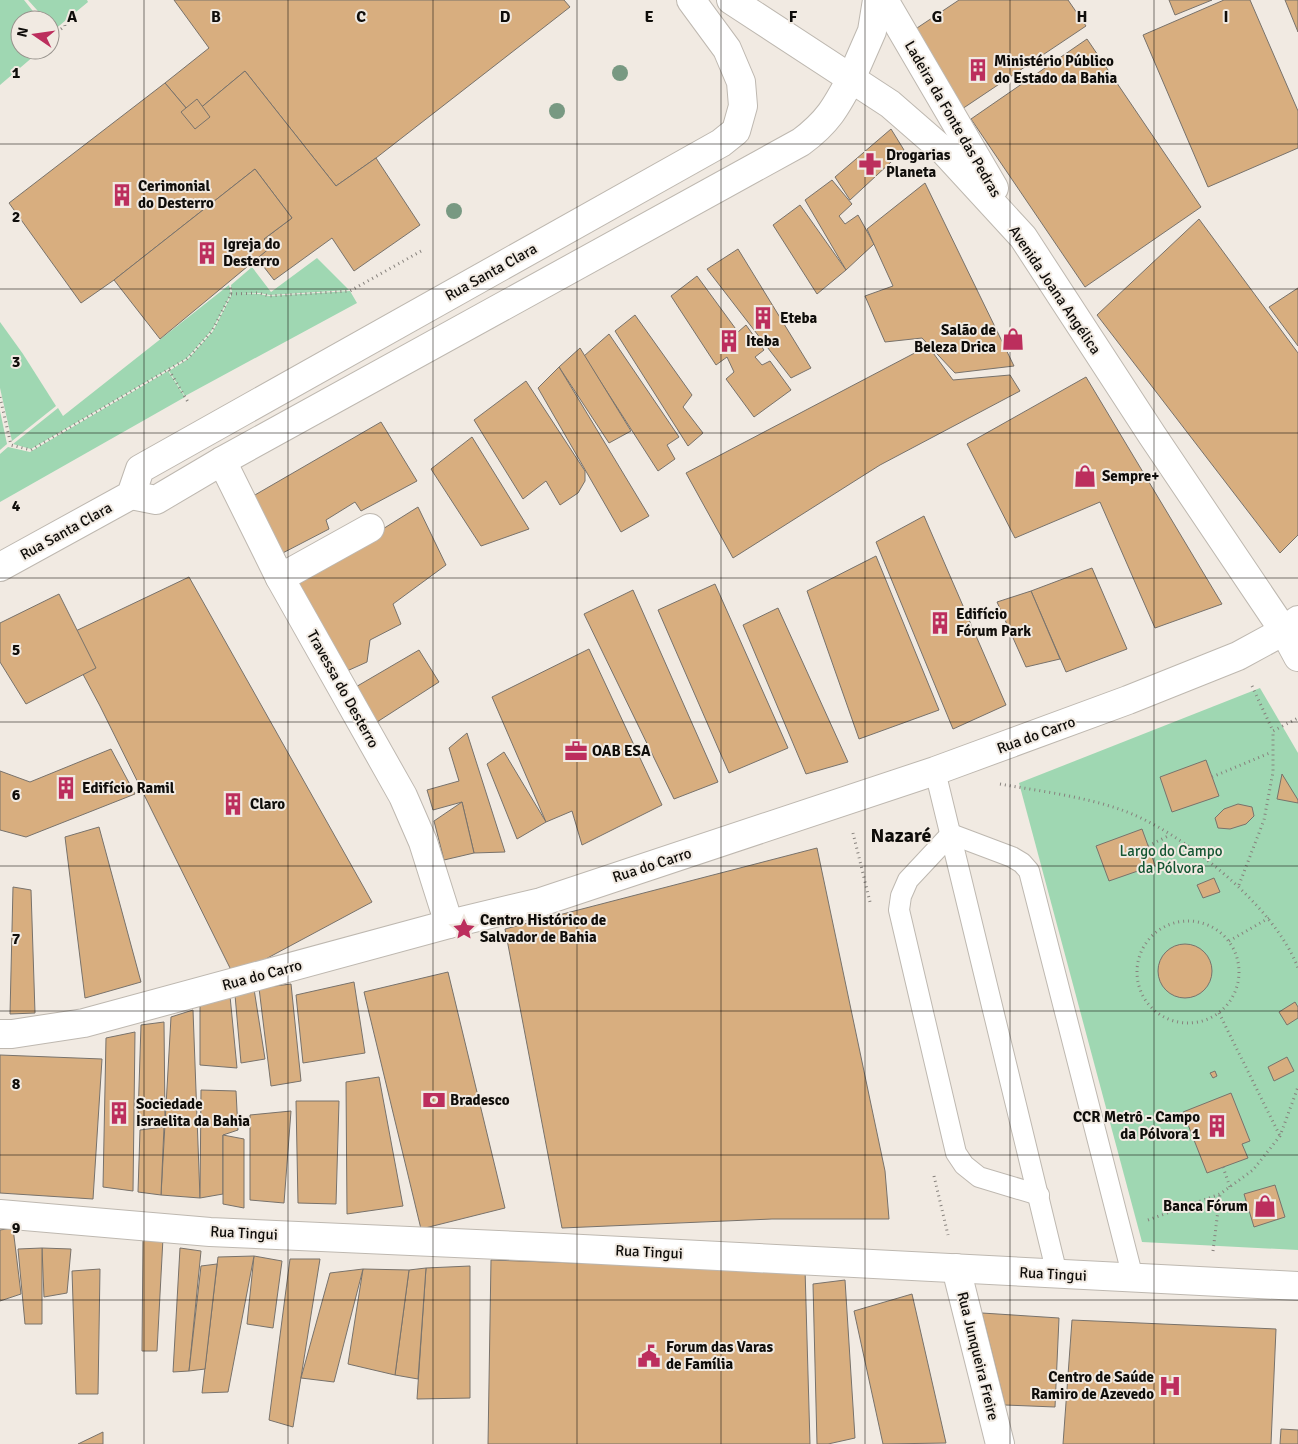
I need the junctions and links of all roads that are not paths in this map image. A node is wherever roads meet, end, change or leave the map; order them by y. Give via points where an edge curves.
1 (691, 0) edge
2 (731, 0) edge
3 (877, 0) edge
4 (884, 0) edge
5 (851, 78) junction
6 (1023, 237) junction
7 (222, 461) junction
8 (131, 496) junction
9 (370, 528) dead end
10 (0, 567) edge
11 (280, 578) junction
12 (1291, 626) edge
13 (1298, 657) edge
14 (935, 772) junction
15 (951, 834) junction
16 (449, 924) junction
17 (0, 1034) edge
18 (1039, 1196) junction
19 (0, 1214) edge
20 (956, 1268) junction
21 (1057, 1274) junction
22 (1133, 1278) junction
23 (1298, 1286) edge
24 (1000, 1444) edge

1 - 8 street, Rua Santa Clara via 727,48 741,82 743,106 736,131 703,154 140,469
2 - 5 street, Avenida Joana Angélica
3 - 5 street via 872,31
4 - 6 street, Ladeira da Fonte das Pedras
5 - 6 street, Avenida Joana Angélica via 890,104 944,151
5 - 7 street via 833,112 818,130 801,142
6 - 12 street, Avenida Joana Angélica via 1152,435
7 - 8 street via 156,500
7 - 11 street, Travessa do Desterro
8 - 10 street, Rua Santa Clara
9 - 11 street
11 - 16 street, Travessa do Desterro via 403,796 423,842
12 - 13 street, Avenida Joana Angélica
12 - 14 street, Rua do Carro via 1238,656
14 - 15 lane
14 - 16 street, Rua do Carro via 541,902
15 - 18 lane
15 - 18 lane via 908,880 898,910 956,1153 979,1178
15 - 22 lane via 1012,857 1022,862 1029,872
16 - 17 street, Rua do Carro via 84,1023
18 - 21 lane
19 - 20 street, Rua Tingui via 210,1232
20 - 21 street, Rua Tingui
20 - 24 street, Rua Junqueira Freire
21 - 22 street, Rua Tingui
22 - 23 street, Rua Tingui

